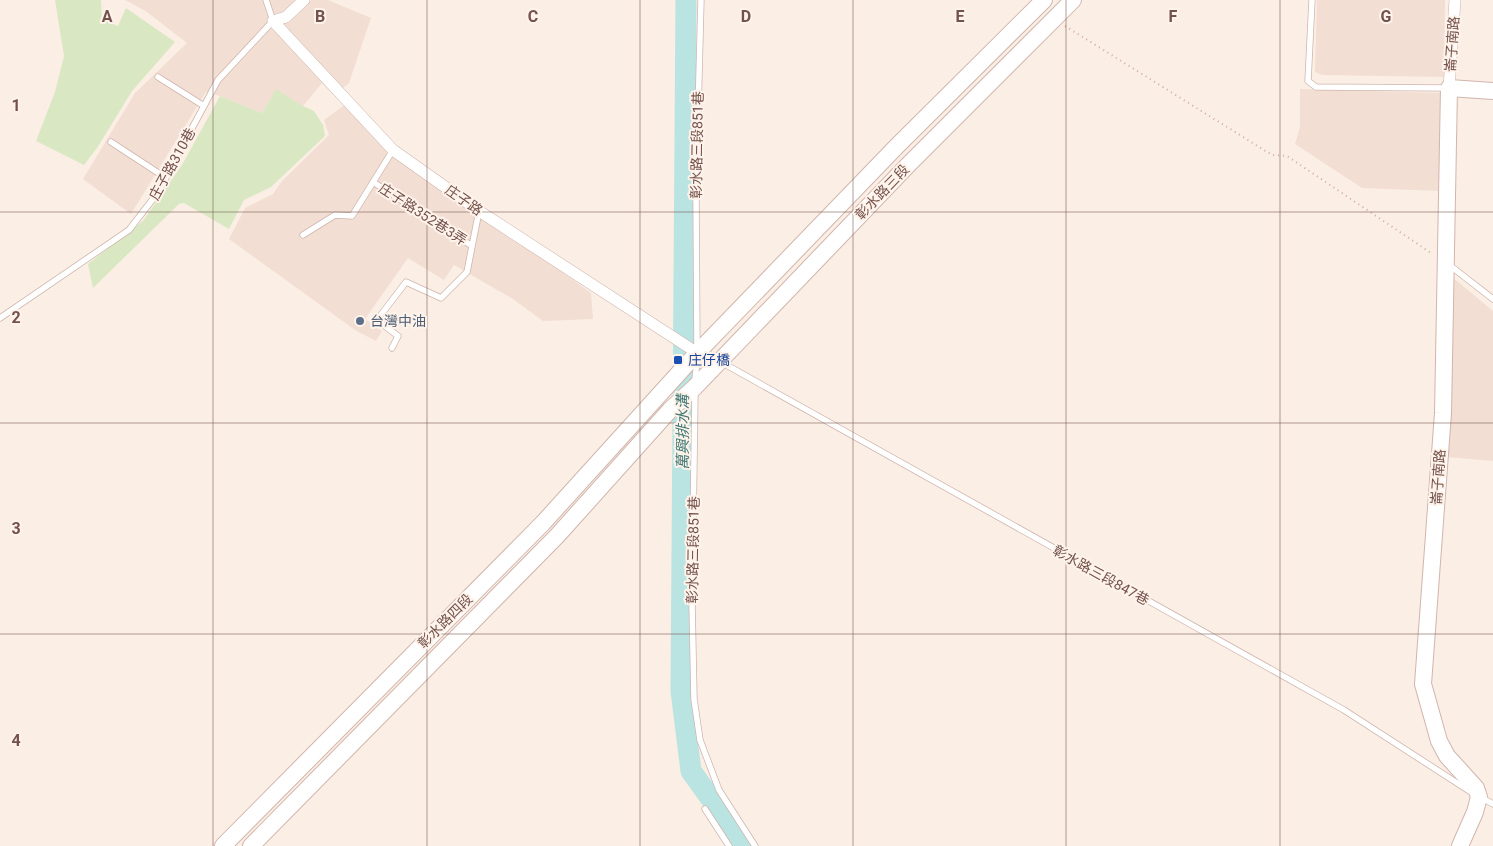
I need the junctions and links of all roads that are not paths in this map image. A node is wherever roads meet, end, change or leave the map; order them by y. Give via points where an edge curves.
1 (266, 0) edge
2 (304, 0) edge
3 (701, 0) edge
4 (1044, 0) edge
5 (1073, 0) edge
6 (1312, 0) edge
7 (1455, 0) edge
8 (273, 21) junction
9 (158, 78) dead end
10 (1449, 88) junction
11 (1493, 90) edge
12 (204, 106) junction
13 (111, 142) dead end
14 (392, 150) junction
15 (166, 178) junction
16 (373, 182) junction
17 (479, 211) junction
18 (303, 235) dead end
19 (472, 246) junction
20 (1446, 262) junction
21 (1493, 299) edge
22 (0, 318) edge
23 (392, 348) dead end
24 (697, 352) junction
25 (719, 361) junction
26 (695, 387) junction
27 (663, 392) joint
28 (1486, 801) edge
29 (705, 809) dead end
30 (223, 846) edge
31 (250, 846) edge
32 (729, 846) edge
33 (755, 846) edge
34 (1460, 846) edge

1 - 8 lane
2 - 8 street via 286,17
3 - 24 lane, 彰水路三段851巷 via 696,190
4 - 24 street, 彰水路三段
5 - 25 street, 彰水路三段
6 - 10 lane, 崙子南路 via 1308,81 1316,87
7 - 10 street, 崙子南路
8 - 12 lane, 庄子路310巷 via 218,80
8 - 14 street, 庄子路
9 - 12 lane
10 - 11 street
10 - 20 street, 崙子南路
12 - 15 lane, 庄子路310巷
13 - 15 lane
14 - 16 lane
14 - 17 street, 庄子路
15 - 22 lane, 庄子路310巷 via 129,230
16 - 18 lane via 352,216 335,215
16 - 19 lane, 庄子路352巷3弄
17 - 19 lane
17 - 24 street, 庄子路
19 - 23 lane via 467,272 441,298 406,282 377,320 398,336
20 - 21 lane
20 - 28 street, 崙子南路 via 1443,412 1423,684 1439,741
24 - 25 street, 庄子路
24 - 26 lane, 彰水路三段851巷
24 - 27 street, 彰水路三段
25 - 26 street, 彰水路三段
25 - 28 lane, 彰水路三段847巷 via 1344,710
26 - 31 street, 彰水路四段 via 670,410 556,536
26 - 33 lane, 彰水路三段851巷 via 694,699 700,740 719,790
27 - 30 street, 彰水路四段 via 542,523
28 - 34 street via 1475,812
29 - 32 lane

